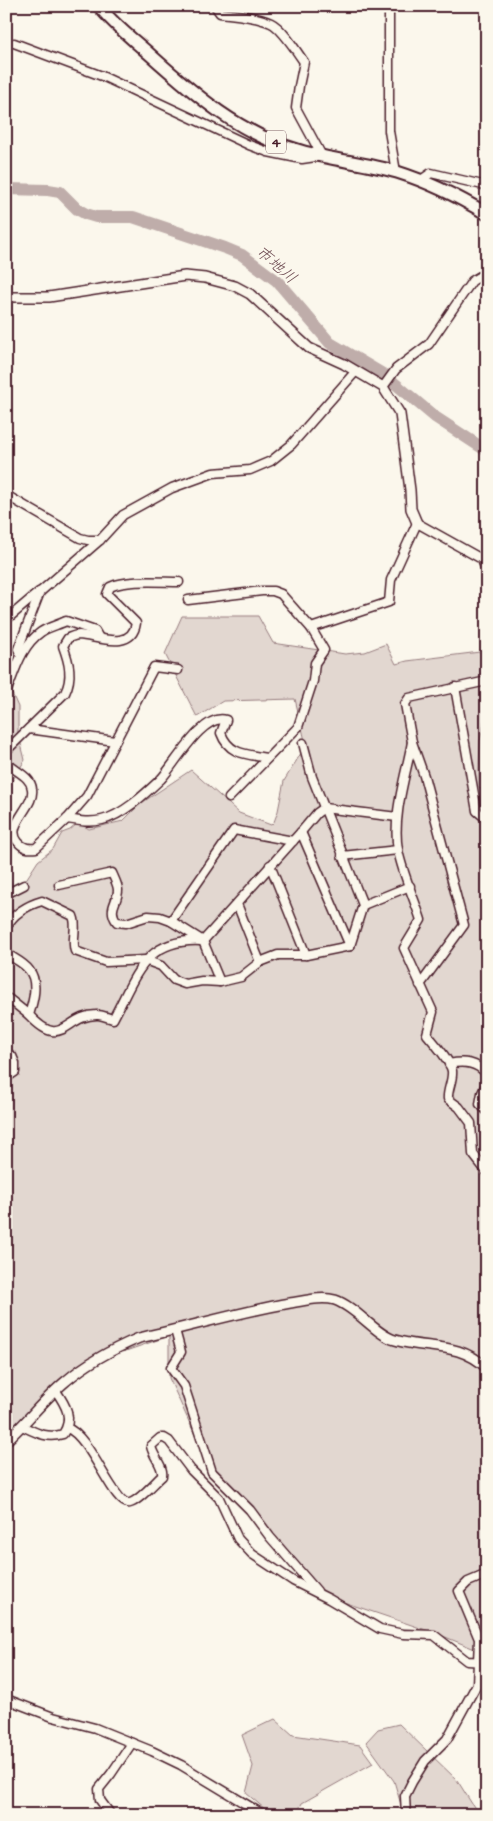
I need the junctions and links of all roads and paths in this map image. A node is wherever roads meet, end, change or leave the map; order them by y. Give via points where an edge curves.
1 (99, 6) edge
2 (215, 6) edge
3 (389, 6) edge
4 (14, 43) dead end
5 (322, 156) junction
6 (396, 172) junction
7 (421, 180) junction
8 (487, 186) edge
9 (487, 214) edge
10 (487, 272) edge
11 (6, 297) edge
12 (356, 371) junction
13 (383, 387) junction
14 (6, 495) edge
15 (417, 523) junction
16 (100, 540) junction
17 (485, 561) edge
18 (487, 572) edge
19 (179, 582) dead end
20 (40, 592) junction
21 (188, 600) dead end
22 (6, 620) edge
23 (311, 628) junction
24 (99, 638) junction
25 (21, 655) junction
26 (178, 670) dead end
27 (487, 681) edge
28 (455, 687) junction
29 (6, 693) edge
30 (29, 728) junction
31 (115, 741) junction
32 (412, 742) junction
33 (303, 744) dead end
34 (6, 751) edge
35 (267, 758) junction
36 (6, 762) edge
37 (229, 798) dead end
38 (324, 808) junction
39 (487, 816) edge
40 (397, 817) junction
41 (67, 819) junction
42 (301, 832) junction
43 (293, 841) junction
44 (398, 850) junction
45 (342, 856) junction
46 (270, 865) junction
47 (24, 885) dead end
48 (59, 886) dead end
49 (410, 886) junction
50 (6, 894) edge
51 (237, 904) junction
52 (363, 905) junction
53 (171, 922) junction
54 (6, 928) edge
55 (203, 941) junction
56 (350, 946) junction
57 (6, 953) edge
58 (306, 955) junction
59 (145, 960) junction
60 (260, 962) junction
61 (220, 982) junction
62 (420, 984) junction
63 (6, 999) edge
64 (29, 1015) junction
65 (6, 1054) edge
66 (449, 1064) junction
67 (487, 1074) edge
68 (6, 1078) edge
69 (487, 1083) edge
70 (487, 1111) edge
71 (487, 1172) edge
72 (175, 1330) junction
73 (487, 1368) edge
74 (56, 1391) junction
75 (22, 1426) junction
76 (67, 1428) junction
77 (6, 1441) edge
78 (487, 1574) edge
79 (320, 1594) junction
80 (477, 1661) junction
81 (487, 1662) edge
82 (6, 1699) edge
83 (132, 1743) junction
84 (262, 1814) edge
85 (111, 1815) edge
86 (406, 1815) edge

1 - 5 main road, 4 via 218,112 255,134
2 - 5 street via 220,13 272,23 298,53 304,62 296,108
3 - 6 street via 389,131
4 - 5 street via 102,76 268,152 302,159
5 - 6 main road, 4
6 - 7 main road, 4
7 - 8 street via 431,173
7 - 9 main road, 4
10 - 13 street via 472,281 430,344 396,369
11 - 12 street via 49,297 185,276 205,278 235,286 250,294 309,348
12 - 13 street
12 - 16 street via 291,445 271,461 250,470 213,473 172,488 123,514
13 - 15 street via 400,414 411,510
14 - 16 street via 80,538
15 - 17 street
15 - 23 street via 391,580 389,602
16 - 20 street
17 - 18 street
19 - 24 street via 136,582 110,587 107,594 136,626 122,640
20 - 22 street
20 - 25 street via 18,649
21 - 23 street via 273,591 281,594
23 - 35 street via 324,650 316,663 298,727
24 - 25 street via 95,631 66,621 30,641
24 - 30 street via 77,635 68,638 63,646 70,666 69,684
25 - 29 street
26 - 31 street via 154,667
27 - 28 street
28 - 32 street via 409,698 405,712
28 - 39 street via 477,811
30 - 31 street
30 - 34 street
31 - 41 street via 87,796
32 - 40 street
32 - 62 street via 464,925
33 - 38 street
35 - 37 street
35 - 41 street via 229,748 222,733 226,720 215,720 198,732 163,777 134,804 103,820
36 - 41 street via 30,781 32,790 32,797 16,824 16,840 22,846 36,848
38 - 40 street
38 - 42 street
38 - 45 street
40 - 44 street
42 - 43 street
42 - 56 street
43 - 46 street
43 - 53 street via 234,830
44 - 45 street
44 - 49 street
45 - 52 street
46 - 51 street
46 - 58 street
47 - 50 street
48 - 53 street via 112,873 118,889 113,906 117,922 126,923 148,916
49 - 52 street
49 - 62 street via 421,920 404,948
51 - 55 street
51 - 60 street
52 - 56 street
53 - 55 street
54 - 59 street via 17,914 42,901 73,916 76,922 75,951 106,962
55 - 59 street via 168,944
55 - 61 street
56 - 58 street
57 - 64 street via 30,971 34,998
58 - 60 street via 278,955
59 - 61 street via 161,966 174,980 185,984
59 - 64 street via 113,1019 98,1015 81,1018 63,1030 52,1032 40,1028
60 - 61 street via 241,977
62 - 66 street via 433,1012 427,1034
63 - 64 street
65 - 68 street via 15,1062 15,1072
66 - 67 street via 463,1061 480,1066
66 - 71 street via 452,1072 448,1099 471,1123 473,1154
69 - 70 street via 480,1104
72 - 73 street via 258,1309 314,1299 334,1300 390,1339 464,1352
72 - 74 street via 125,1344 91,1363
72 - 79 street via 181,1352 171,1368 190,1401 212,1472 250,1510
74 - 75 street
74 - 76 street via 67,1406
75 - 76 street via 50,1437 63,1434
75 - 77 street
76 - 79 street via 82,1438 114,1491 127,1503 162,1476 162,1468 154,1458 151,1446 164,1438 219,1498 238,1538 252,1554
78 - 80 street via 468,1582 459,1591 479,1639
79 - 80 street via 380,1629 403,1634 434,1634 467,1661
80 - 81 street
80 - 86 street via 477,1684 447,1739 425,1762 412,1782 405,1796
82 - 83 street
83 - 84 street via 181,1765
83 - 85 street via 99,1789 100,1800

